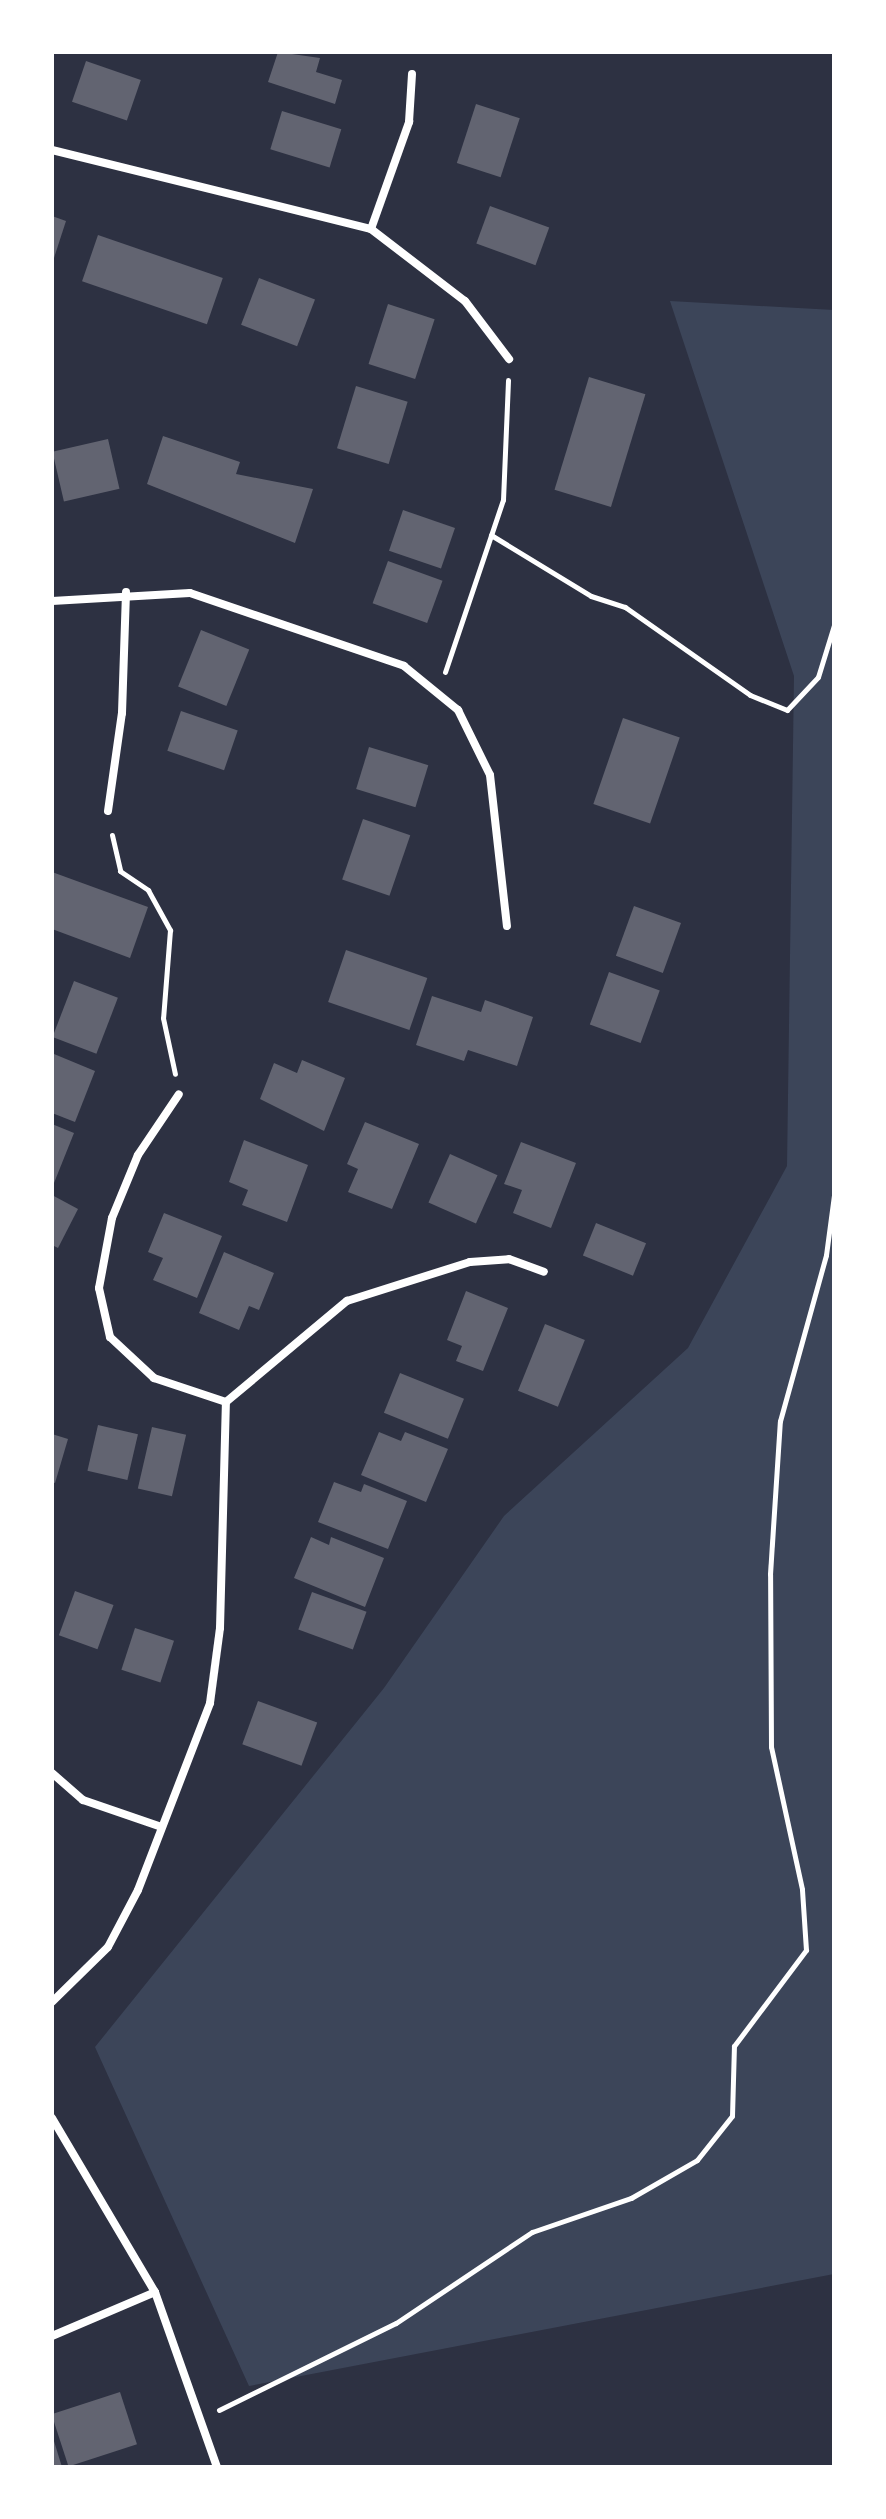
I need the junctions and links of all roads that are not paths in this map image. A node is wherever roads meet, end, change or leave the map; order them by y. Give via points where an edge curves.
1 (412, 74) dead end
2 (52, 150) edge
3 (371, 229) junction
4 (509, 359) road end
5 (126, 592) junction
6 (52, 601) edge
7 (108, 811) road end
8 (507, 926) dead end
9 (179, 1094) road end
10 (544, 1272) dead end
11 (226, 1402) junction
12 (52, 1773) edge
13 (159, 1826) junction
14 (52, 2002) edge
15 (52, 2118) edge
16 (155, 2292) junction
17 (52, 2336) edge
18 (217, 2467) edge

1 - 3 street via 409,122
2 - 3 street
3 - 4 street via 465,301
5 - 6 street
5 - 7 street via 122,713
5 - 8 street via 190,593 272,617 404,666 458,710 490,775
9 - 11 street via 138,1155 117,1205 99,1288 110,1337 154,1378
10 - 11 street via 509,1259 470,1262 347,1301
11 - 13 street via 220,1628 210,1703
12 - 13 street via 83,1800
13 - 14 street via 138,1890 108,1947
15 - 16 street
16 - 17 street
16 - 18 street

